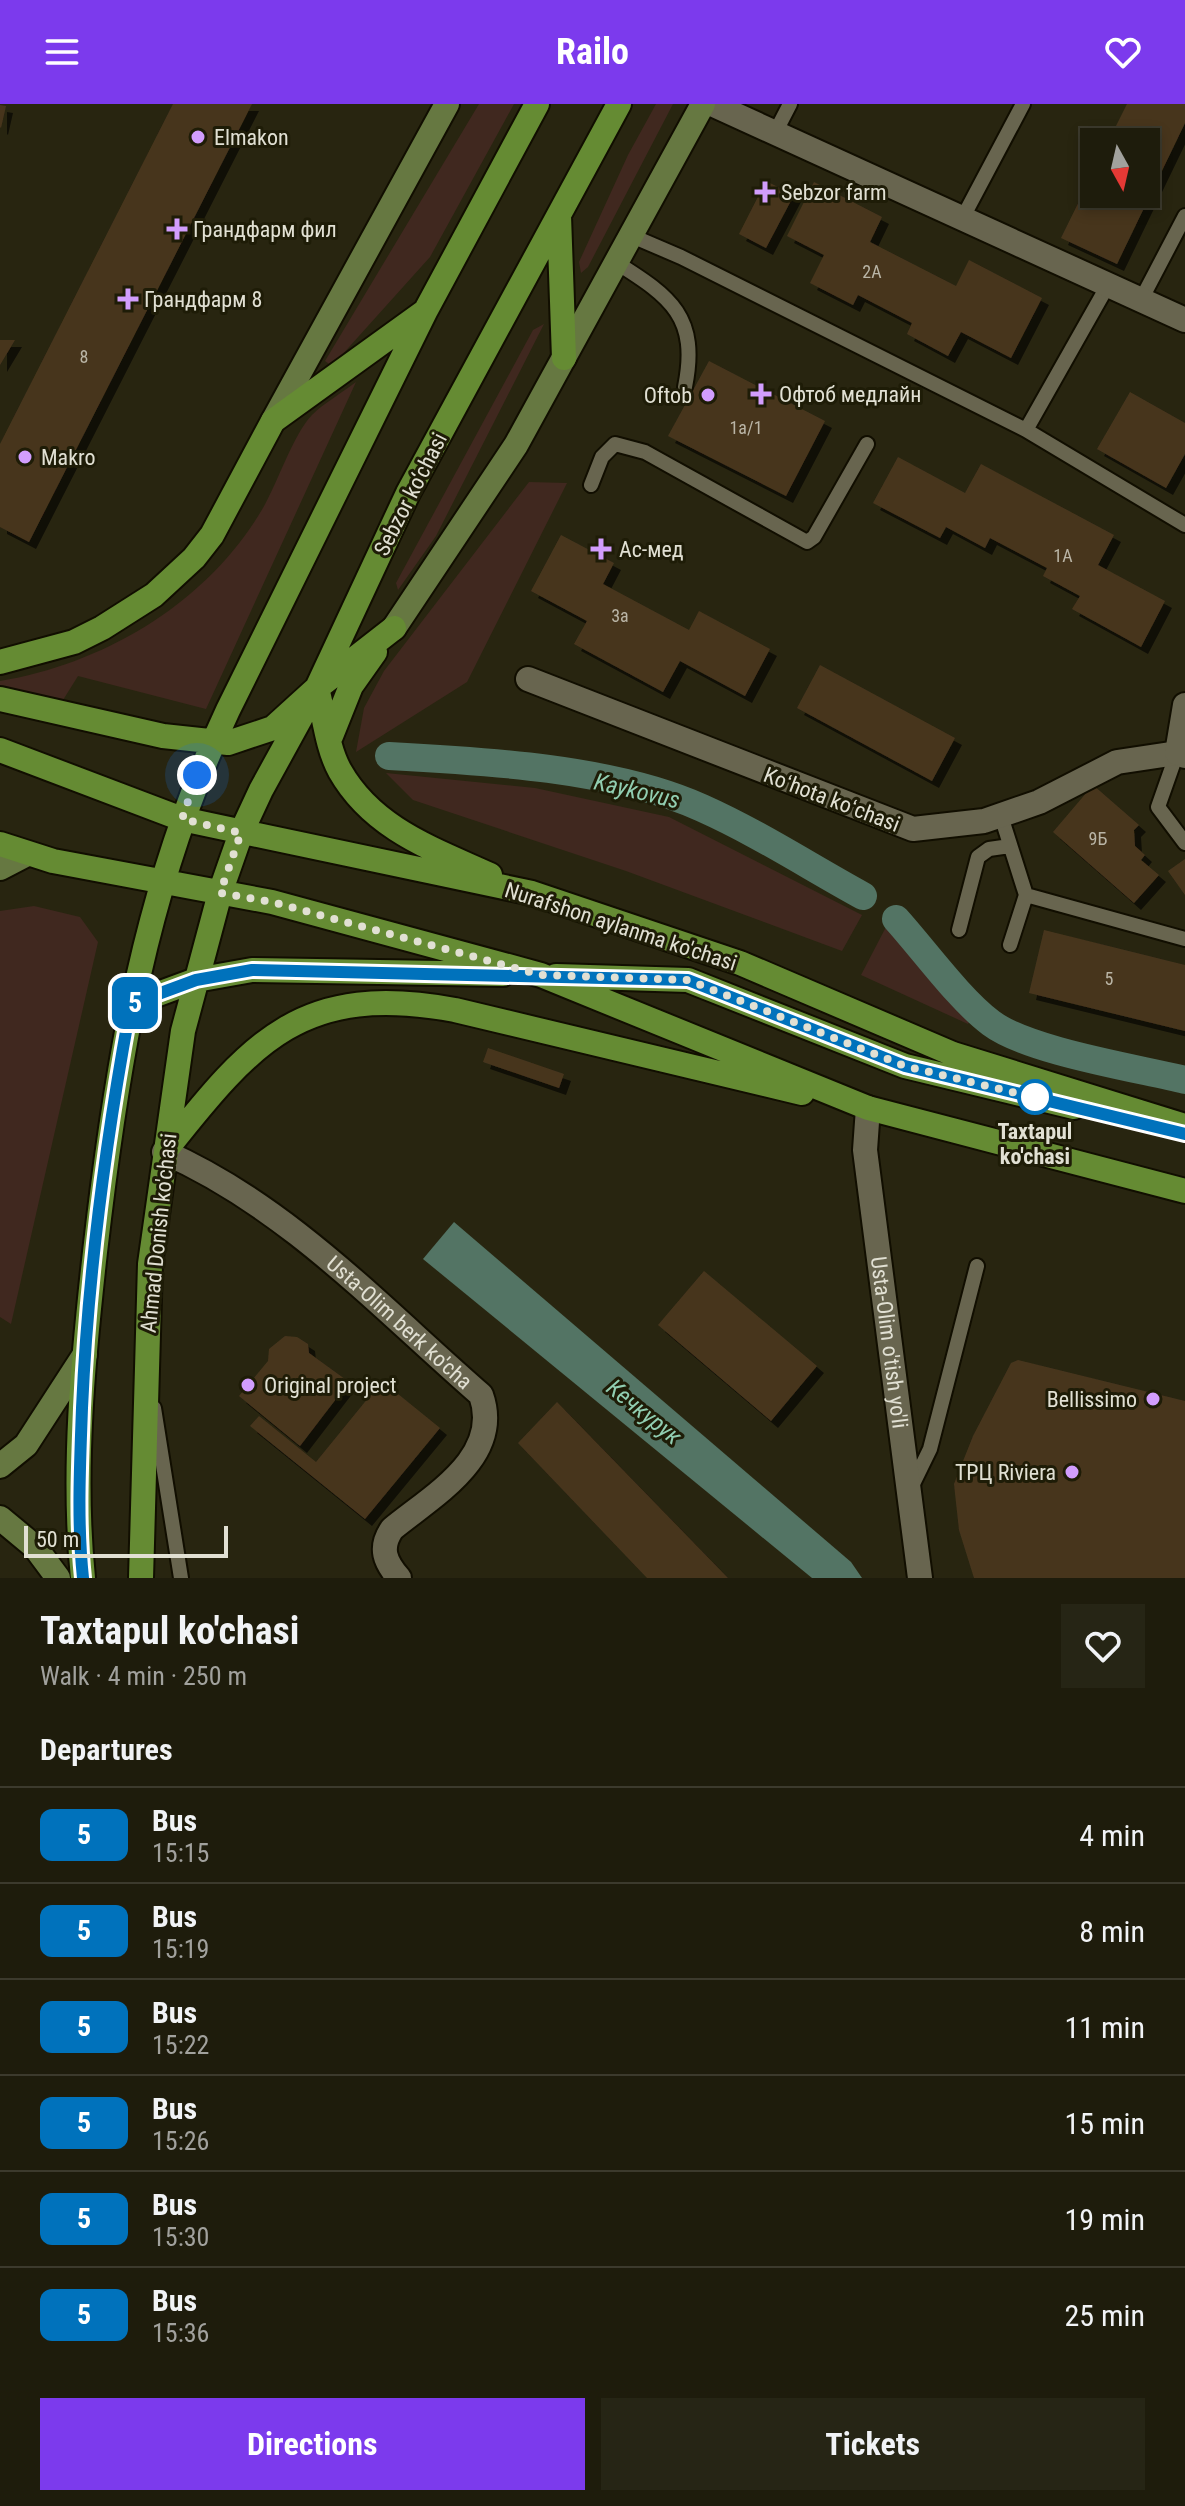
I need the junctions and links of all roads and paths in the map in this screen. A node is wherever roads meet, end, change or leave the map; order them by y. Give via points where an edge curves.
1 (447, 104) edge
2 (537, 104) edge
3 (619, 104) edge
4 (703, 104) edge
5 (712, 104) edge
6 (790, 104) edge
7 (1023, 104) edge
8 (775, 133) junction
9 (559, 216) junction
10 (1185, 216) edge
11 (962, 219) junction
12 (632, 236) junction
13 (617, 263) junction
14 (1108, 285) junction
15 (1141, 300) junction
16 (426, 310) junction
17 (1185, 320) edge
18 (564, 358) junction
19 (685, 387) dead end
20 (273, 421) junction
21 (1026, 430) junction
22 (867, 444) dead end
23 (591, 485) dead end
24 (1185, 525) edge
25 (394, 628) junction
26 (0, 662) edge
27 (528, 679) dead end
28 (317, 688) junction
29 (0, 699) edge
30 (1185, 705) edge
31 (331, 736) junction
32 (213, 743) junction
33 (0, 750) edge
34 (1181, 754) edge
35 (1001, 816) junction
36 (182, 819) junction
37 (241, 833) junction
38 (1185, 843) edge
39 (0, 844) edge
40 (1010, 846) junction
41 (25, 855) junction
42 (0, 868) edge
43 (160, 881) junction
44 (220, 893) junction
45 (532, 893) junction
46 (1026, 895) junction
47 (959, 930) dead end
48 (1185, 939) edge
49 (1010, 945) dead end
50 (541, 975) junction
51 (196, 980) junction
52 (131, 1004) junction
53 (868, 1108) junction
54 (1185, 1126) edge
55 (1185, 1134) edge
56 (164, 1152) junction
57 (1185, 1191) edge
58 (977, 1266) dead end
59 (85, 1354) junction
60 (147, 1359) junction
61 (0, 1466) edge
62 (908, 1494) junction
63 (1, 1523) edge
64 (58, 1578) edge
65 (83, 1578) edge
66 (141, 1578) edge
67 (181, 1578) edge
68 (399, 1578) edge
69 (920, 1578) edge

1 - 20 street
2 - 16 main road
3 - 9 main road, Sebzor ko‘chasi
4 - 12 street
5 - 8 street
6 - 8 lane
7 - 11 lane
8 - 11 street
9 - 18 main road
9 - 28 main road, Sebzor ko‘chasi via 408,493
10 - 15 lane
11 - 14 street
12 - 13 street
12 - 21 lane
13 - 18 street
13 - 19 lane via 664,293 674,308 692,352
14 - 15 street
14 - 21 lane
15 - 17 street
16 - 20 main road
16 - 32 main road
18 - 25 street via 480,504
20 - 26 main road via 212,535 171,580 74,642
21 - 24 lane
22 - 23 lane via 807,542 645,452 615,444 602,457
25 - 28 main road
25 - 31 main road via 351,686
27 - 35 street, Koʻhota koʻchasi via 913,829
28 - 31 main road
28 - 32 main road via 273,728 244,740
28 - 37 main road, Sebzor ko‘chasi
29 - 32 main road
30 - 34 street
31 - 45 main road via 340,771 383,823
32 - 36 main road
33 - 36 main road, Nurafshon aylanma ko'chasi
34 - 35 street, Koʻhota koʻchasi via 1117,762
34 - 38 lane via 1158,807
35 - 40 lane
36 - 37 main road, Nurafshon aylanma ko'chasi
36 - 43 main road
37 - 44 main road, Sebzor ko‘chasi
37 - 45 main road, Nurafshon aylanma ko'chasi
39 - 41 main road
40 - 46 lane
40 - 47 lane via 978,857
41 - 42 street
41 - 43 main road
43 - 44 main road
43 - 52 main road
44 - 50 main road via 272,902
44 - 51 main road, Ahmad Donish ko'chasi
45 - 54 main road, Nurafshon aylanma ko'chasi via 740,963 953,1054
46 - 48 lane
46 - 49 lane
50 - 51 main road via 252,970
50 - 53 main road
50 - 55 main road via 688,980 905,1066
51 - 52 main road
51 - 56 main road, Ahmad Donish ko'chasi
52 - 59 main road via 110,1127
53 - 56 main road via 455,1010 367,1004 327,1011 259,1044
53 - 57 main road
53 - 62 street, Usta-Olim o'tish yo'li via 865,1150
56 - 60 main road, Ahmad Donish ko'chasi via 150,1264
56 - 68 street, Usta-Olim berk ko'cha via 211,1173 272,1212 481,1395 486,1427 475,1455 385,1539 386,1560
58 - 62 lane via 930,1449
59 - 61 street via 26,1445
59 - 65 main road via 79,1487
60 - 66 main road, Ahmad Donish ko'chasi
60 - 67 lane
62 - 69 street, Usta-Olim o'tish yo'li
63 - 64 street via 35,1547

